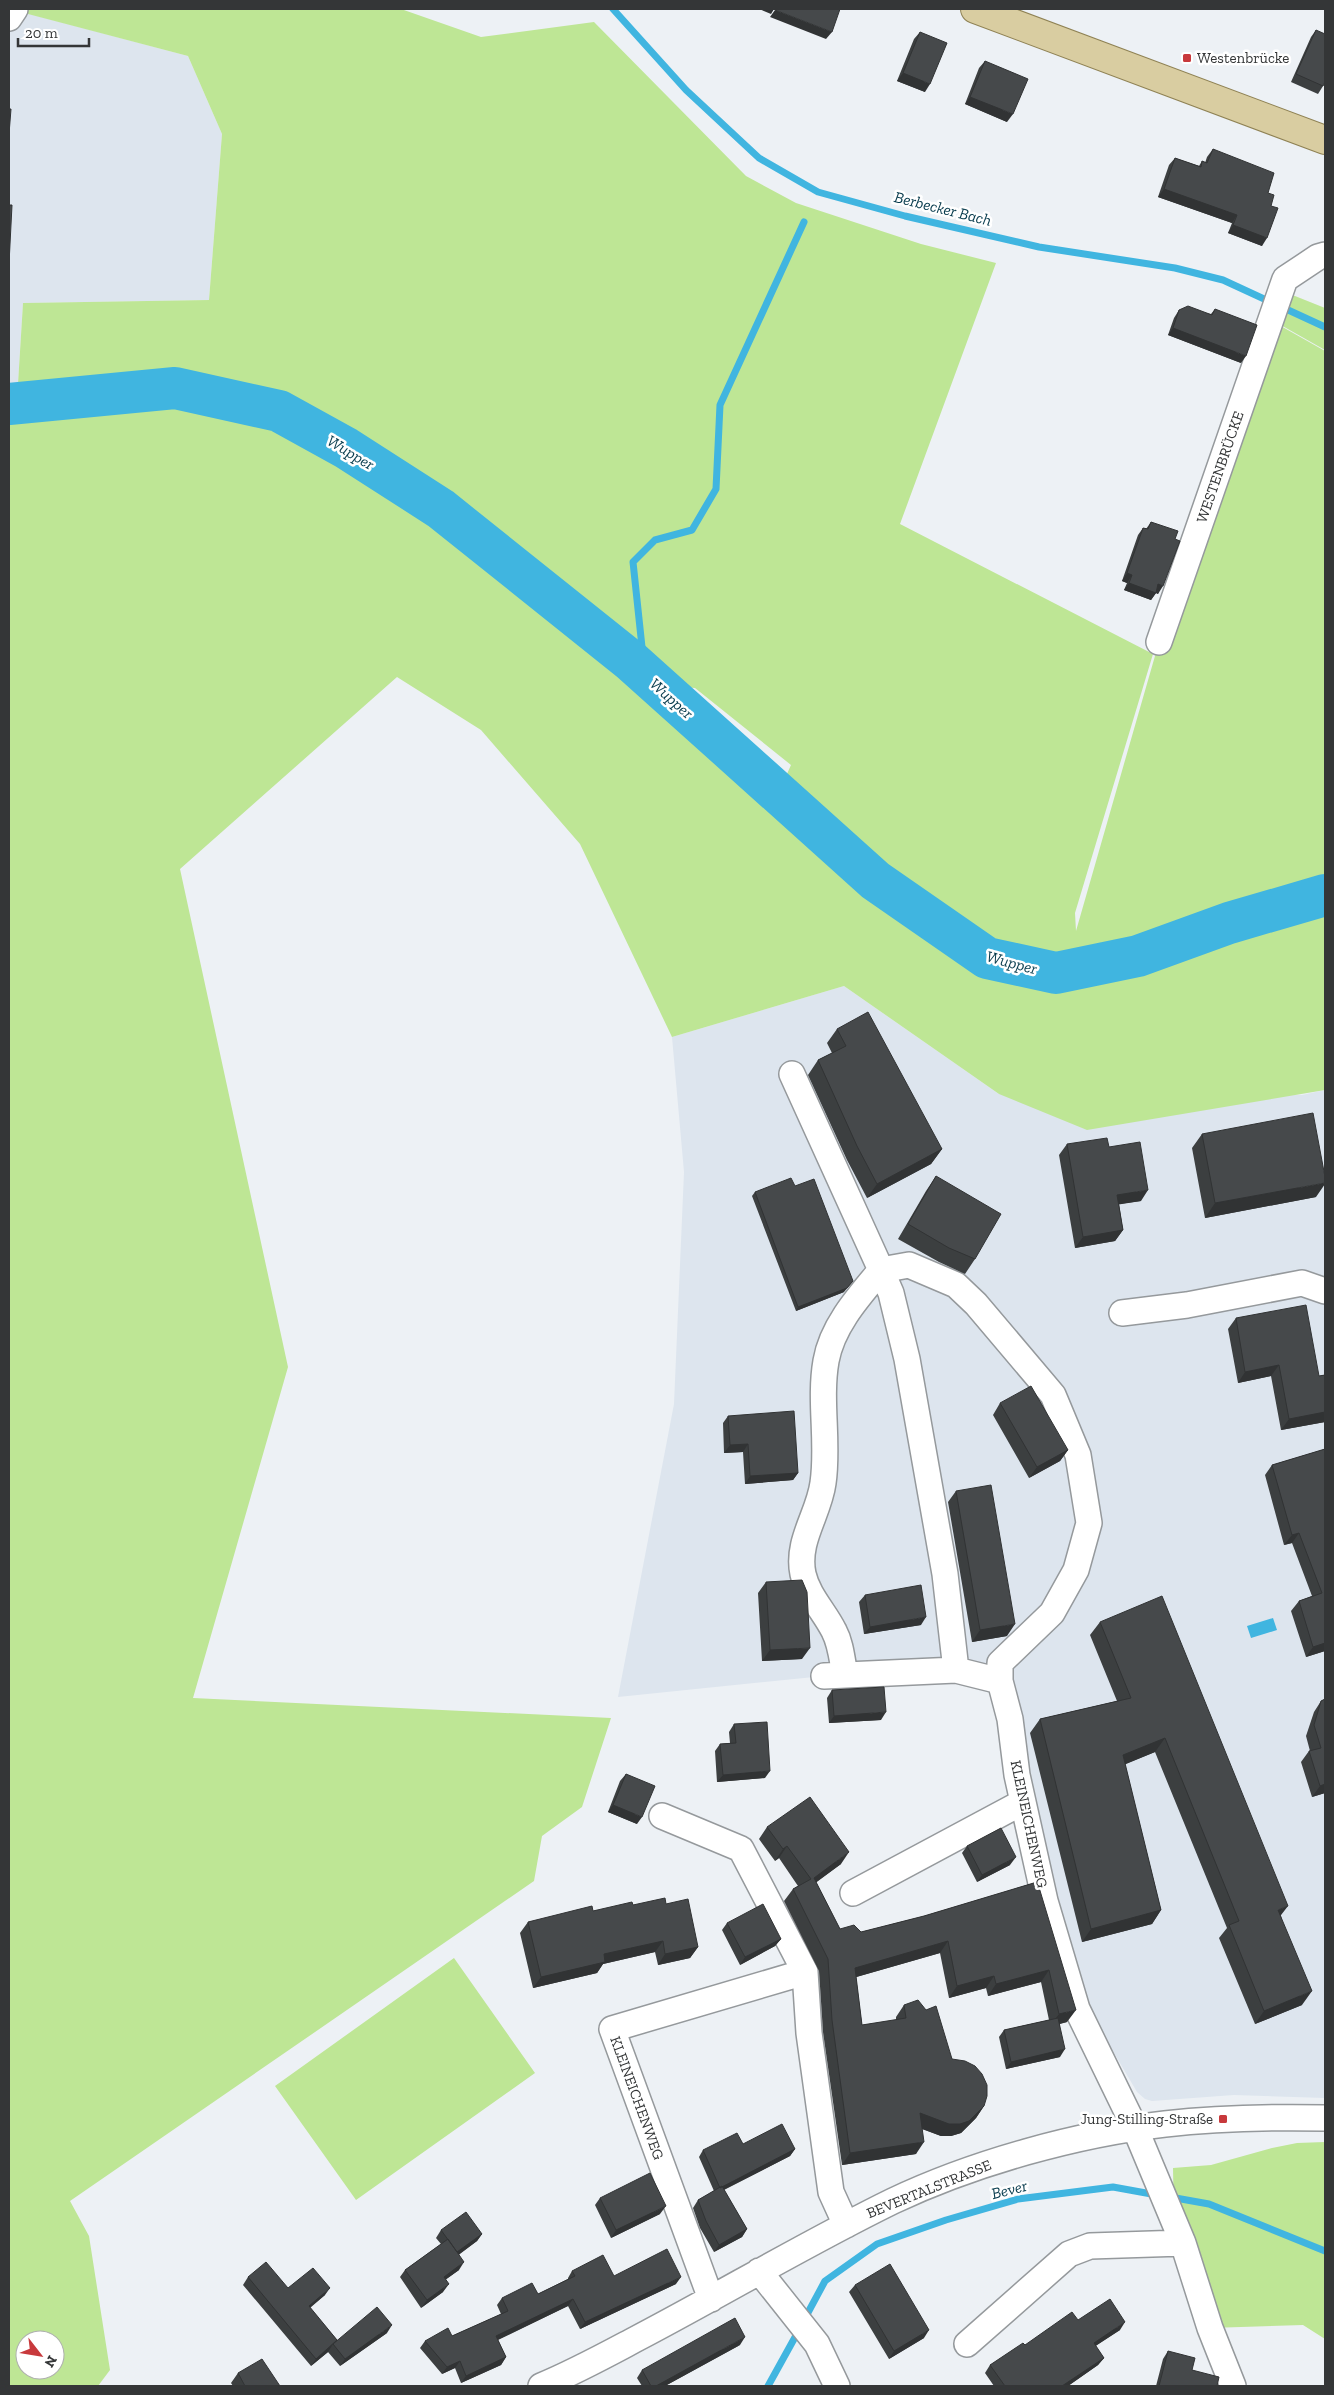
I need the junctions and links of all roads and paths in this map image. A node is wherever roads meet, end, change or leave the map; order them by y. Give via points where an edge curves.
1 (15, 9) edge
2 (975, 9) edge
3 (9, 18) edge
4 (1325, 140) edge
5 (1325, 255) edge
6 (1159, 642) dead end
7 (792, 1074) dead end
8 (881, 1270) junction
9 (1325, 1291) edge
10 (1122, 1313) dead end
11 (956, 1670) junction
12 (1000, 1681) junction
13 (1023, 1802) junction
14 (662, 1816) dead end
15 (853, 1893) dead end
16 (804, 1972) junction
17 (1325, 2118) edge
18 (1135, 2128) junction
19 (846, 2225) junction
20 (1178, 2233) junction
21 (759, 2271) junction
22 (711, 2299) junction
23 (967, 2344) dead end
24 (541, 2386) edge
25 (837, 2386) edge
26 (1233, 2386) edge

1 - 3 street
2 - 4 main road
5 - 6 street, WESTENBRÜCKE via 1285,279
7 - 8 street
8 - 11 street via 891,1293 907,1359 945,1574
8 - 11 street via 852,1307 826,1361 824,1480 803,1543 803,1573 809,1592 834,1632 834,1675
8 - 12 street via 909,1265 956,1285 1053,1395 1078,1455 1088,1523 1076,1570 1052,1614 1000,1663
9 - 10 street via 1302,1282
11 - 12 street
12 - 13 street, KLEINEICHENWEG via 1010,1719
13 - 15 street
13 - 18 street, KLEINEICHENWEG via 1045,1901 1077,2009
14 - 16 street via 741,1850
16 - 19 street via 831,2192
16 - 22 street, KLEINEICHENWEG via 612,2029
17 - 18 street, BEVERTALSTRASSE via 1223,2119
18 - 19 street, BEVERTALSTRASSE via 1081,2139 977,2168 895,2200
18 - 20 street
19 - 21 street, BEVERTALSTRASSE
20 - 23 street via 1090,2246 1069,2254
20 - 26 street
21 - 22 street, BEVERTALSTRASSE
21 - 25 street via 817,2344
22 - 24 street, BEVERTALSTRASSE

